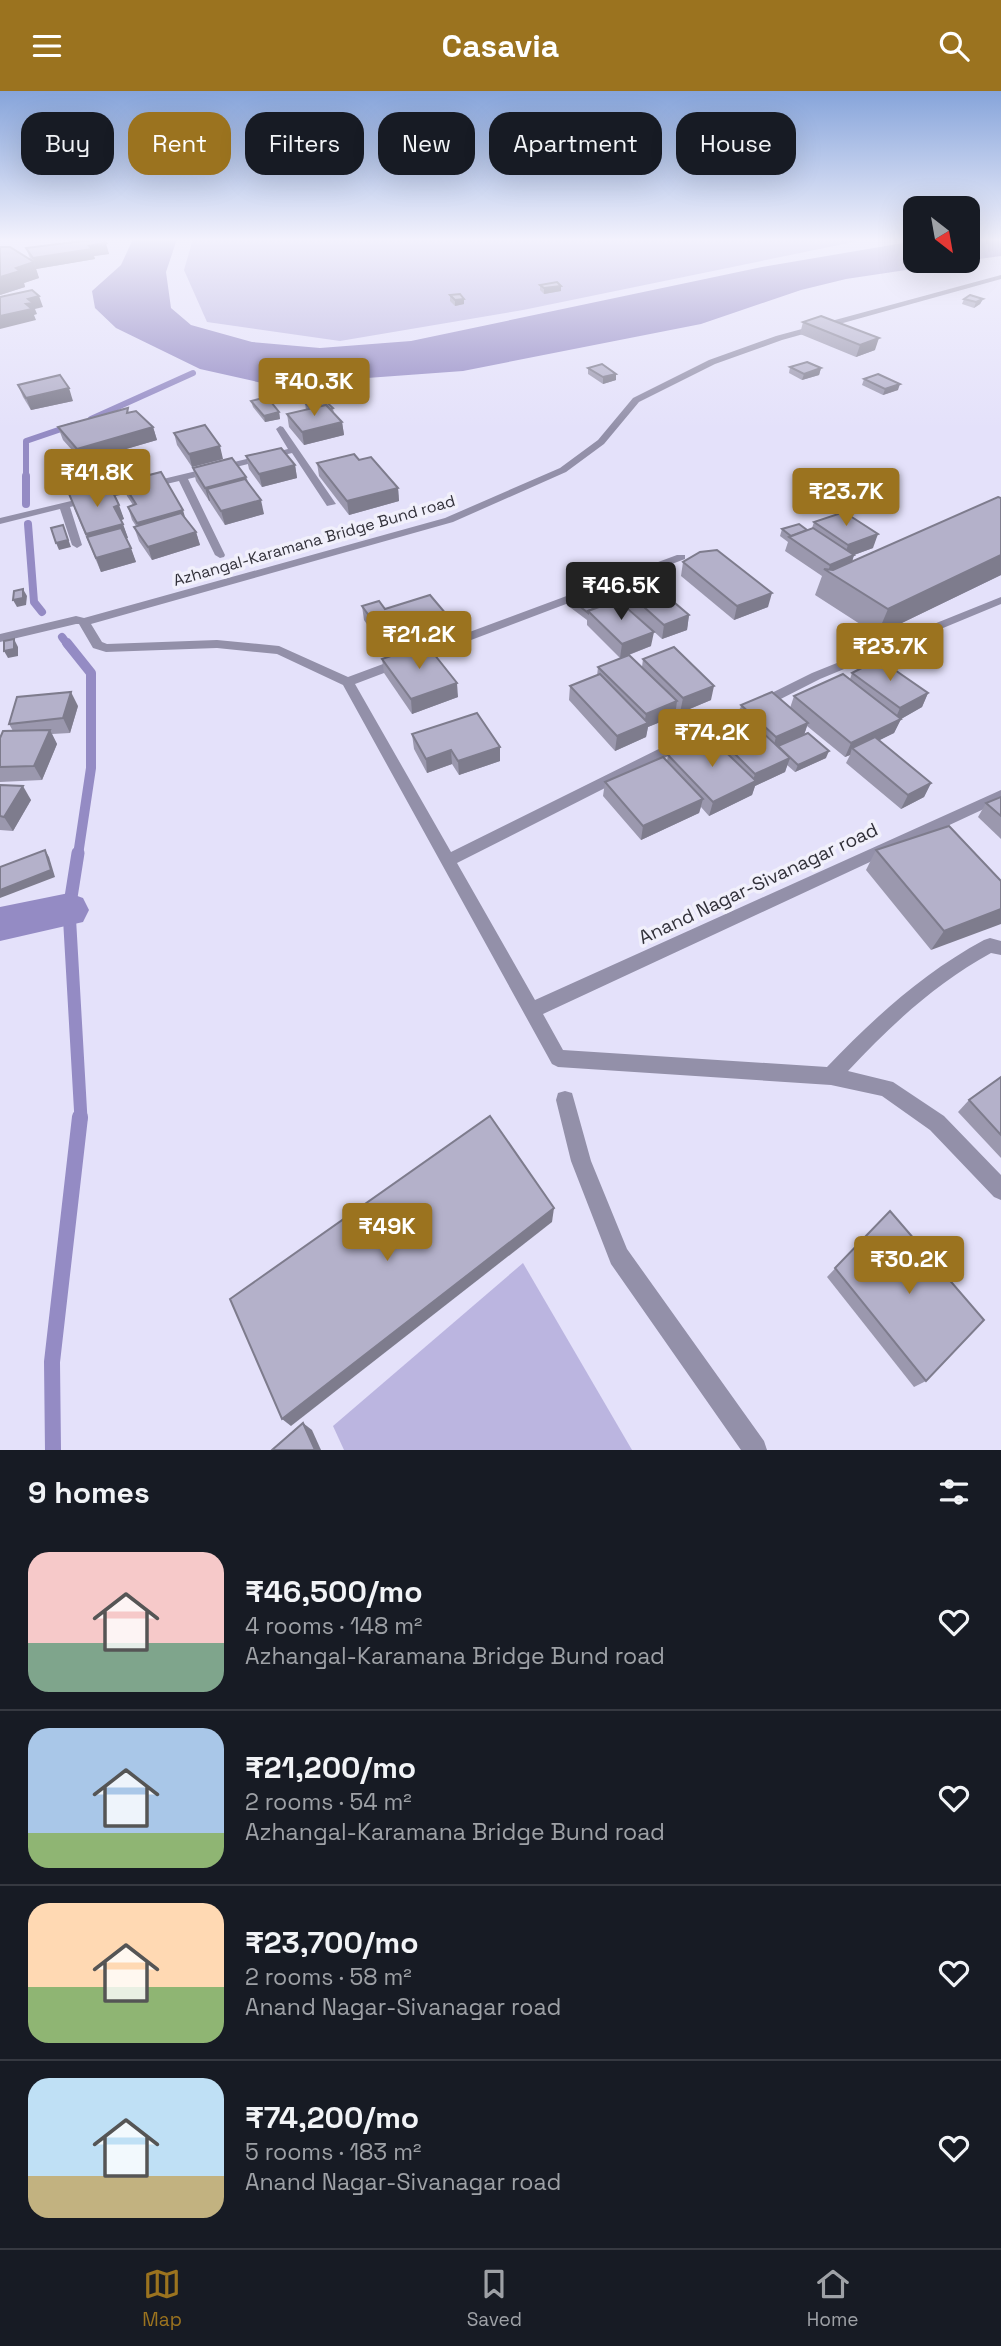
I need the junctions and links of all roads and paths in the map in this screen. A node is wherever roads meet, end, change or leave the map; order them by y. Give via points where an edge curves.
1 (908, 302) edge
2 (280, 429) dead end
3 (294, 450) junction
4 (181, 477) junction
5 (331, 504) dead end
6 (64, 505) junction
7 (0, 521) edge
8 (77, 545) dead end
9 (220, 555) dead end
10 (681, 557) dead end
11 (1001, 600) edge
12 (84, 622) junction
13 (0, 638) edge
14 (348, 682) junction
15 (1001, 795) edge
16 (446, 862) junction
17 (1001, 948) edge
18 (532, 1010) junction
19 (831, 1076) junction
20 (565, 1100) dead end
21 (1001, 1190) edge
22 (755, 1450) edge

1 - 12 street, Azhangal-Karamana Bridge Bund road via 779,338 712,362 636,400 601,442 563,470 449,520
2 - 3 street
3 - 4 street
3 - 5 street
4 - 6 street
4 - 9 street
6 - 7 street
6 - 8 street
10 - 14 street
11 - 16 street via 816,676
12 - 13 street, Azhangal-Karamana Bridge Bund road via 68,620
12 - 14 street via 97,645 106,648 217,644 279,650
14 - 16 street
15 - 18 street, Anand Nagar-Sivanagar road
16 - 18 street
17 - 19 street via 990,945 957,962 896,1007
18 - 19 street via 558,1058
19 - 21 street via 886,1088 937,1123
20 - 22 street via 581,1161 619,1256

